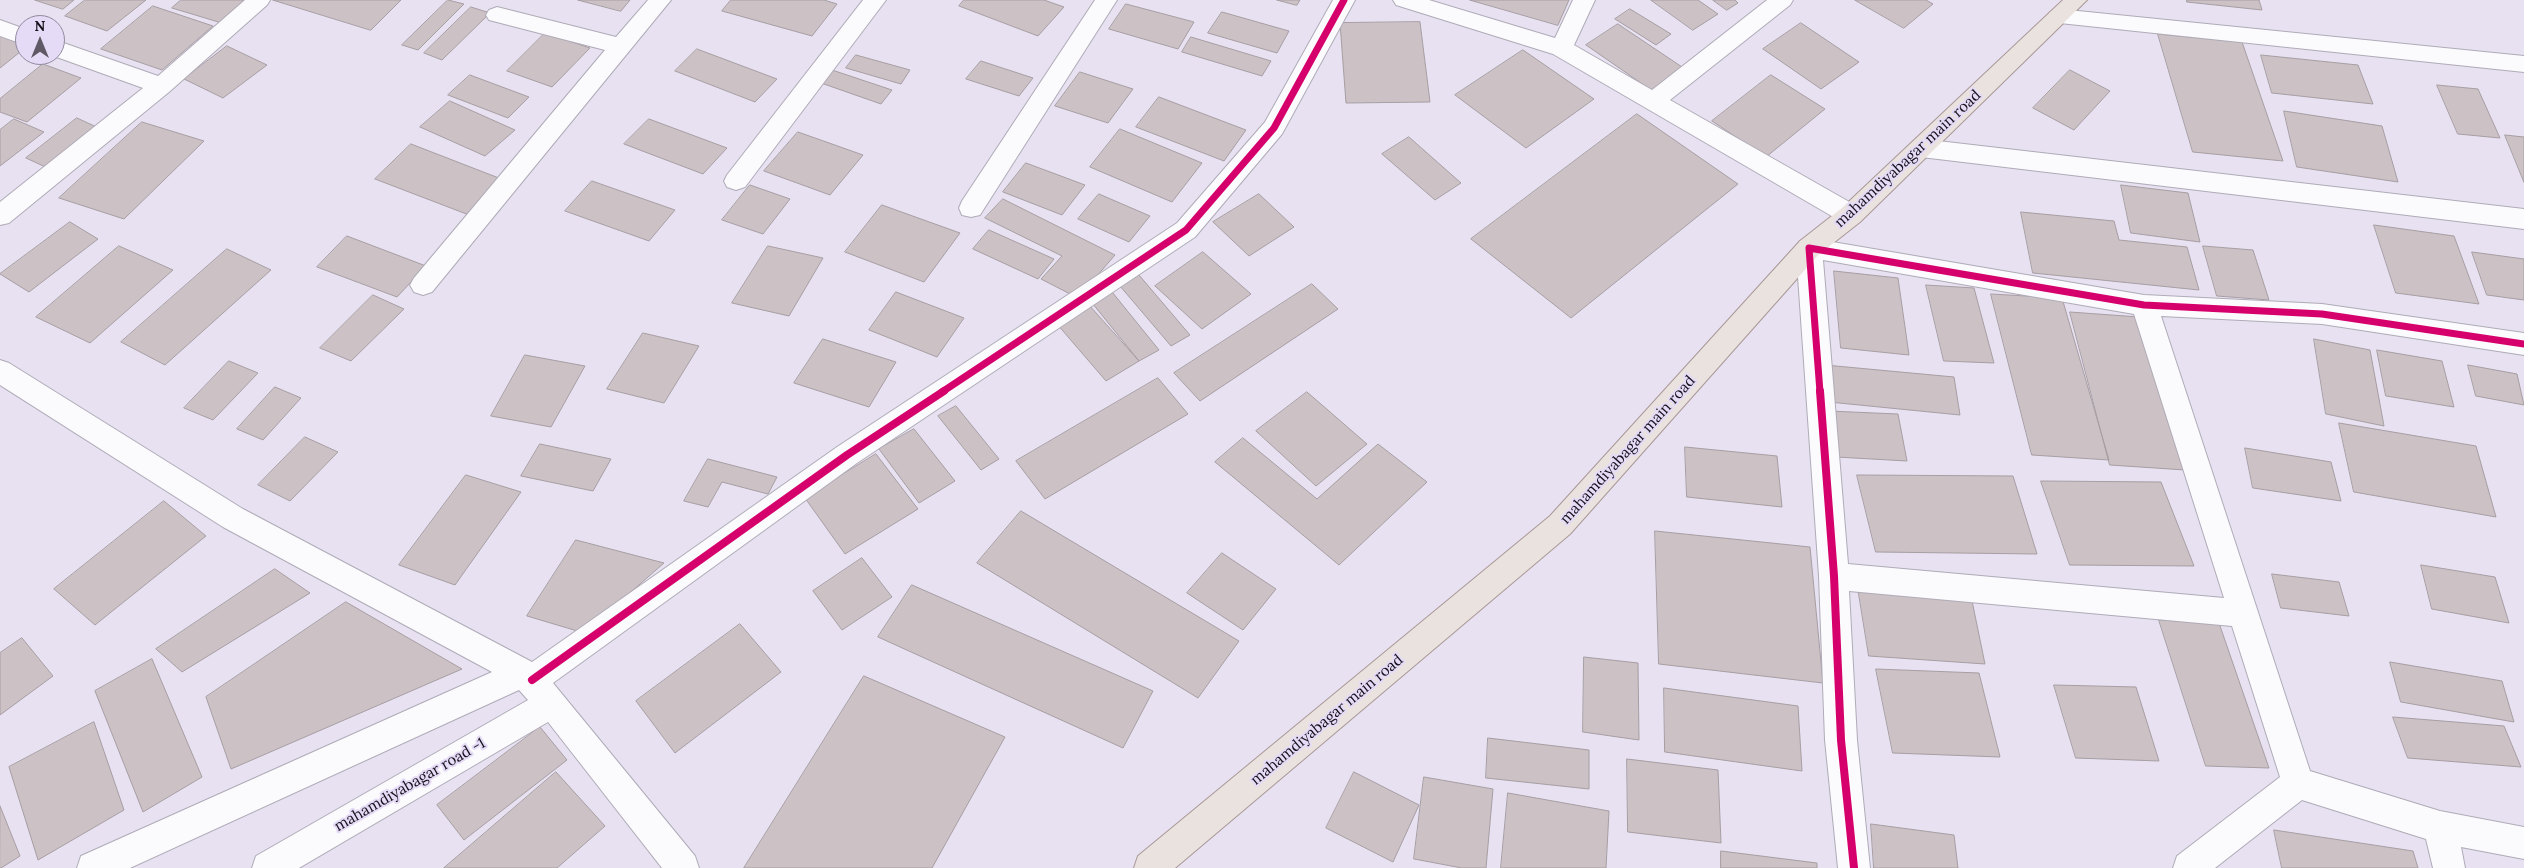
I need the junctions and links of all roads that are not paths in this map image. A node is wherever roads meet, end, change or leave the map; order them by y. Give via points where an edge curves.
1 (259, 0) edge
2 (660, 0) edge
3 (875, 0) edge
4 (1106, 0) edge
5 (1344, 0) edge
6 (1404, 0) edge
7 (1584, 0) edge
8 (1782, 0) edge
9 (2067, 8) edge
10 (497, 15) dead end
11 (0, 28) edge
12 (15, 33) edge
13 (620, 46) junction
14 (1561, 48) junction
15 (65, 52) edge
16 (2524, 64) edge
17 (161, 86) junction
18 (1653, 101) junction
19 (1921, 148) junction
20 (736, 182) dead end
21 (971, 208) dead end
22 (3, 211) edge
23 (1851, 215) junction
24 (2524, 219) edge
25 (1809, 248) junction
26 (424, 286) dead end
27 (2144, 305) junction
28 (2524, 344) edge
29 (0, 371) edge
30 (1834, 576) junction
31 (2243, 613) junction
32 (527, 676) junction
33 (552, 703) junction
34 (2298, 783) junction
35 (2440, 827) junction
36 (2524, 844) edge
37 (93, 868) edge
38 (268, 868) edge
39 (683, 868) edge
40 (1150, 868) edge
41 (1854, 868) edge
42 (2189, 868) edge
43 (2449, 868) edge

1 - 17 street
2 - 13 street
3 - 20 street
4 - 21 street
5 - 32 street via 1274,128 1186,230 847,455
6 - 14 street
7 - 14 street
8 - 18 street
9 - 16 street
9 - 19 main road, mahamdiyabagar main road
10 - 13 street
11 - 12 street
13 - 26 street
14 - 18 street
15 - 17 street
17 - 22 street
18 - 23 street
19 - 23 main road, mahamdiyabagar main road
19 - 24 street
23 - 25 main road, mahamdiyabagar main road
25 - 27 street
25 - 30 street
25 - 40 main road, mahamdiyabagar main road via 1560,525
27 - 28 street via 2322,314
27 - 31 street
29 - 32 street via 233,518
30 - 31 street
30 - 41 street via 1840,740
31 - 34 street
32 - 33 street
32 - 37 street
33 - 38 street, mahamdiyabagar road -1
33 - 39 street
34 - 35 street
34 - 42 street
35 - 36 street
35 - 43 street

